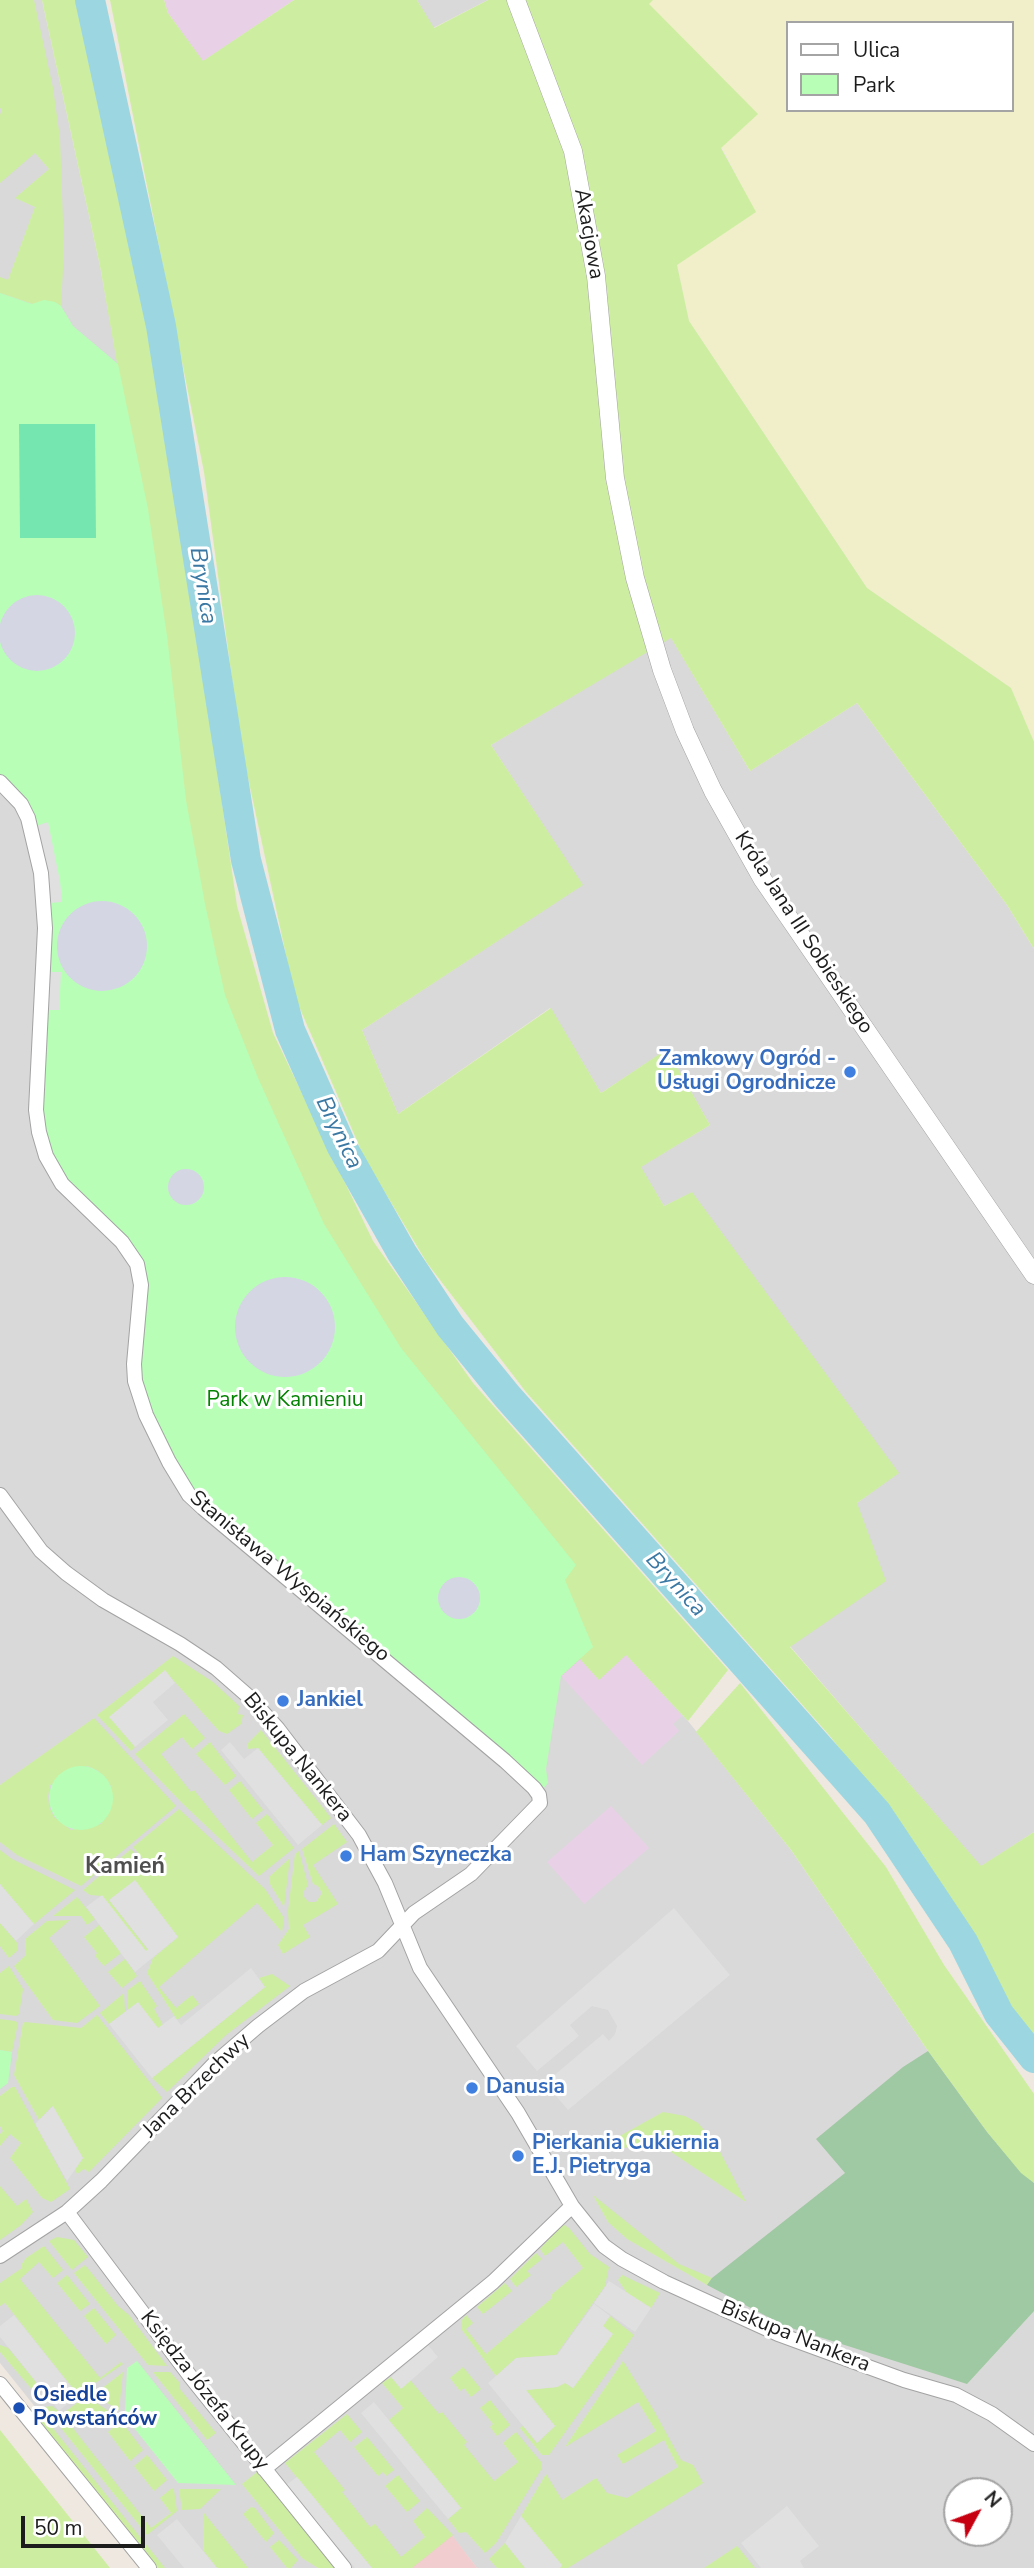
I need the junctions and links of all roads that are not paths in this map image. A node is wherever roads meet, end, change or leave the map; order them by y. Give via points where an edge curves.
1 (516, 0) edge
2 (615, 478) joint
3 (0, 782) edge
4 (1034, 1275) edge
5 (0, 1496) edge
6 (401, 1927) junction
7 (572, 2206) junction
8 (67, 2212) junction
9 (0, 2256) edge
10 (0, 2384) edge
11 (1034, 2444) edge
12 (264, 2469) junction
13 (149, 2568) edge
14 (344, 2568) edge

1 - 2 street, Akacjowa via 573,151 596,276
2 - 4 street, Króla Jana III Sobieskiego via 635,578 662,670 713,791 763,880
3 - 6 street, Stanisława Wyspiańskiego via 29,818 41,873 46,928 36,1110 39,1132 62,1184 122,1242 137,1264 141,1285 135,1381 169,1462 189,1495 203,1508 428,1695 540,1796 540,1803 471,1874
5 - 6 street, Biskupa Nankera via 41,1551 66,1573 216,1668 248,1696 359,1835 385,1883
6 - 7 street, Biskupa Nankera via 420,1968 518,2113
6 - 8 street, Jana Brzechwy via 378,1951 304,1991 215,2063
7 - 11 street, Biskupa Nankera via 604,2246 664,2282 778,2334 956,2395
7 - 12 street via 493,2282
8 - 9 street, Jana Brzechwy
8 - 12 street, Księdza Józefa Krupy
10 - 13 street
12 - 14 street, Księdza Józefa Krupy

